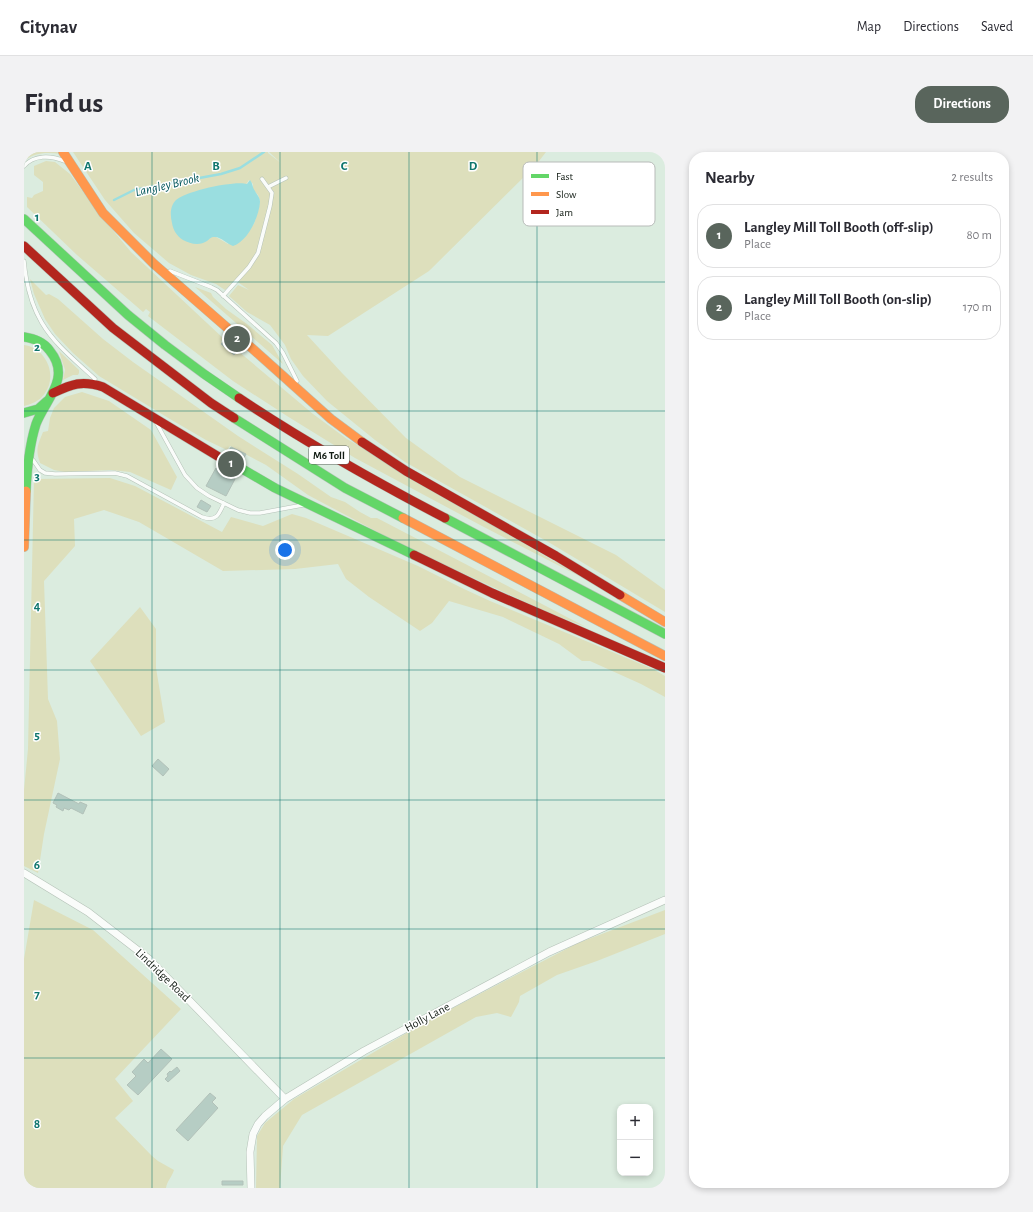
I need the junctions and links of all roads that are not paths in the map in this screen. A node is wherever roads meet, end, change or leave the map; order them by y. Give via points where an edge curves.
1 (63, 152) edge
2 (70, 164) junction
3 (24, 166) edge
4 (286, 178) dead end
5 (262, 179) dead end
6 (268, 187) junction
7 (26, 221) edge
8 (24, 246) edge
9 (24, 261) edge
10 (154, 264) junction
11 (223, 296) junction
12 (232, 332) dead end
13 (25, 336) edge
14 (245, 342) dead end
15 (103, 387) junction
16 (303, 394) junction
17 (52, 396) junction
18 (24, 413) edge
19 (153, 417) junction
20 (29, 452) junction
21 (224, 460) dead end
22 (239, 467) dead end
23 (224, 503) junction
24 (310, 504) junction
25 (24, 547) edge
26 (665, 622) edge
27 (665, 634) edge
28 (665, 656) edge
29 (665, 668) edge
30 (24, 873) edge
31 (665, 900) edge
32 (285, 1099) junction
33 (251, 1188) edge

1 - 2 highway
2 - 3 lane via 49,157 37,158
2 - 10 highway via 103,213
4 - 6 lane
5 - 6 lane
6 - 11 lane via 272,193 258,253
7 - 27 highway, M6 Toll via 128,315 165,345 278,424 395,492
8 - 28 highway, M6 Toll via 113,328 205,398 266,440 345,488
9 - 15 lane via 34,307 42,324 53,339
10 - 11 lane via 211,287
10 - 12 highway
11 - 16 lane via 276,343
13 - 17 highway via 37,340 55,357 58,374
14 - 16 highway, M6 Toll
15 - 17 highway via 84,383 73,384
15 - 19 highway
16 - 26 highway, M6 Toll via 331,419 406,471 556,556
17 - 18 highway via 38,409
17 - 20 highway via 37,422
19 - 21 highway
19 - 23 lane via 185,475 197,488
20 - 23 lane via 40,470 45,473 114,473 127,476 209,519 215,518
20 - 25 highway
22 - 24 highway
23 - 24 lane via 250,513
24 - 29 highway via 492,593
30 - 32 street, Lindridge Road via 88,912 149,959
31 - 32 street, Holly Lane via 542,955 364,1051
32 - 33 street, Holly Lane via 265,1116 253,1134 250,1152

